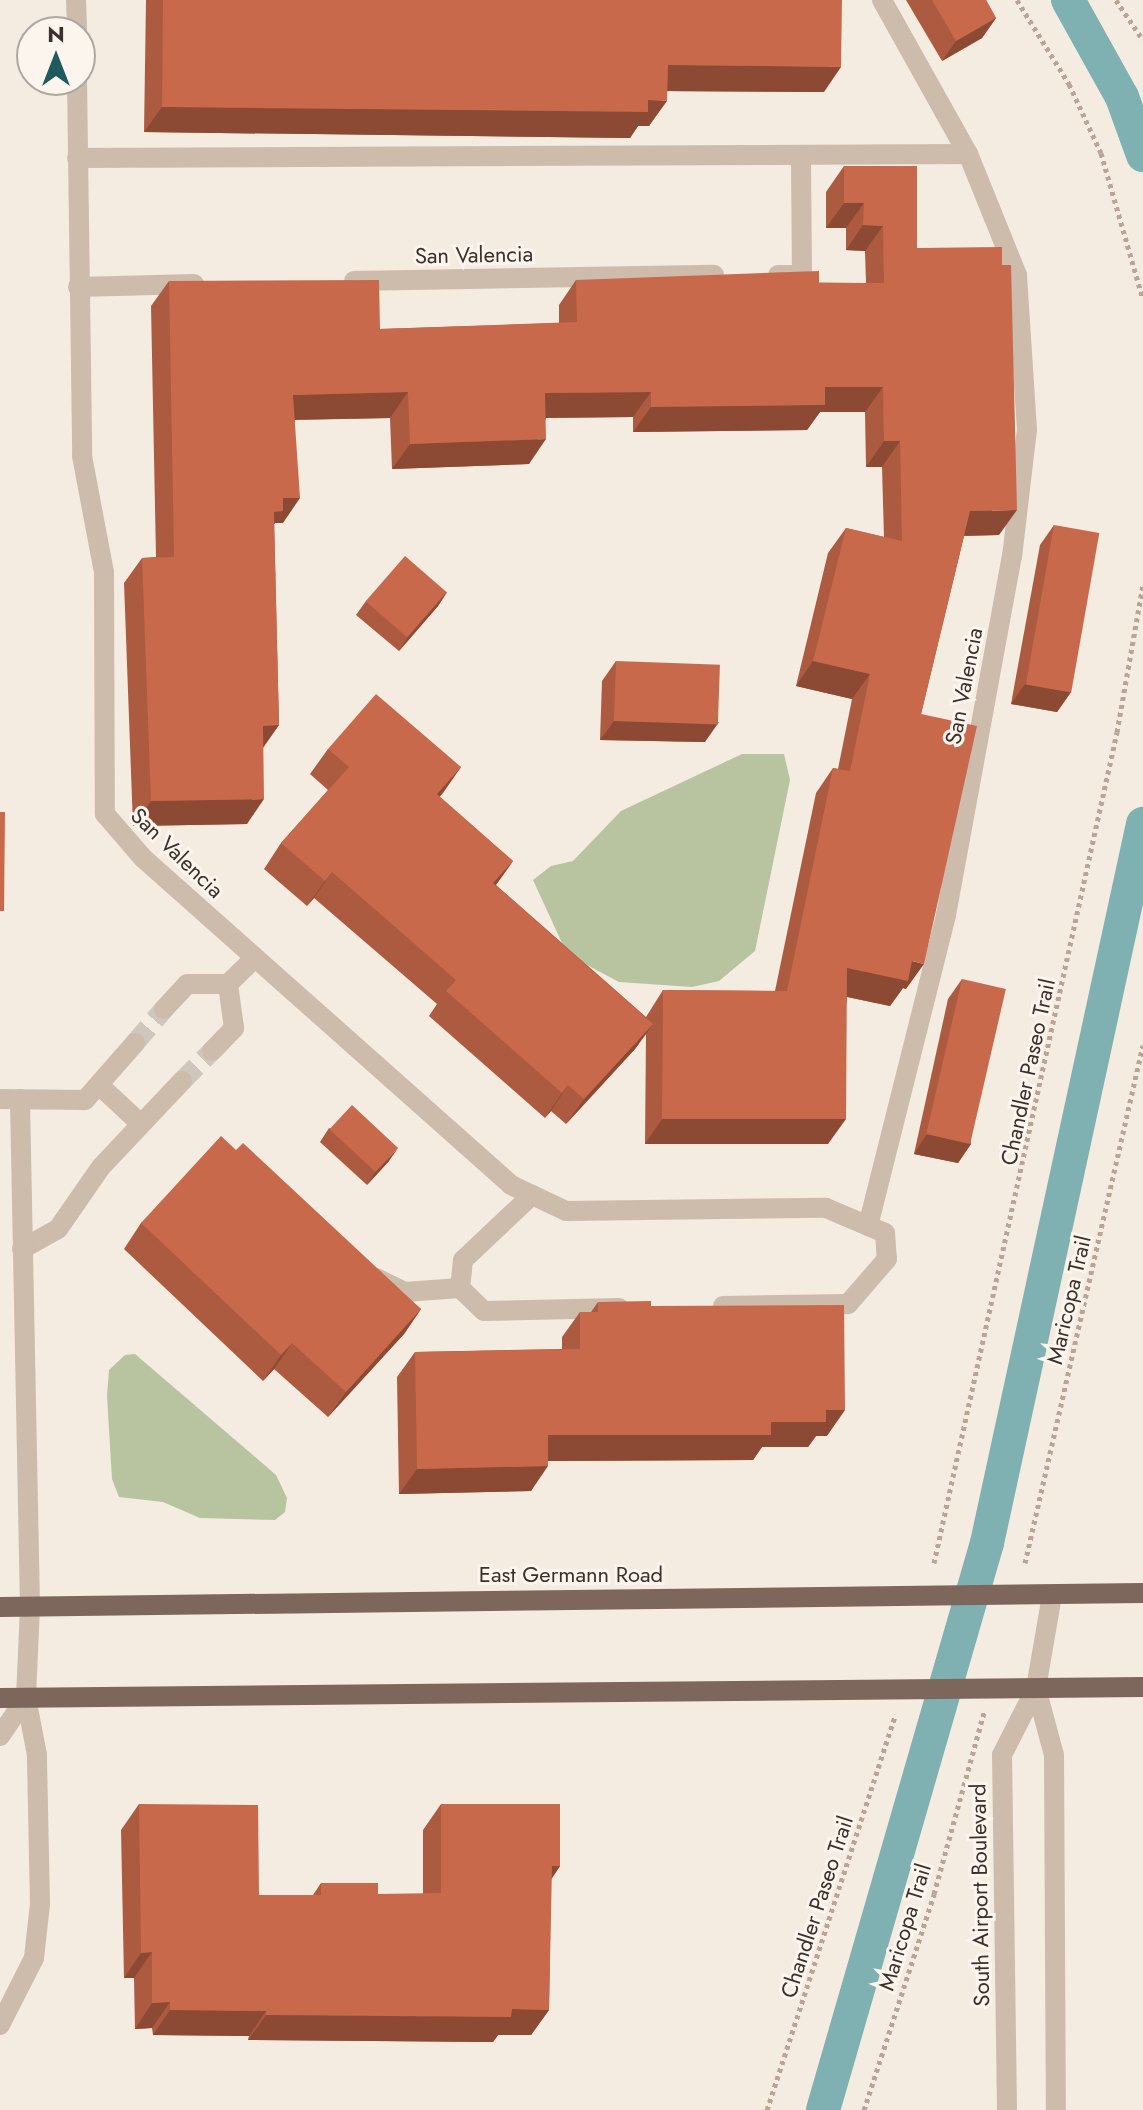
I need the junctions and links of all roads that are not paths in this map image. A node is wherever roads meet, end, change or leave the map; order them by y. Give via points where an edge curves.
1 (882, 0) edge
2 (77, 96) edge
3 (968, 154) junction
4 (801, 157) junction
5 (77, 158) junction
6 (328, 281) edge
7 (218, 284) edge
8 (78, 287) junction
9 (255, 958) junction
10 (228, 984) junction
11 (164, 1009) tunnel mouth
12 (135, 1043) tunnel mouth
13 (212, 1051) tunnel mouth
14 (182, 1081) tunnel mouth
15 (99, 1085) junction
16 (10, 1099) edge
17 (141, 1124) junction
18 (10, 1134) edge
19 (532, 1195) junction
20 (868, 1226) junction
21 (22, 1249) junction
22 (357, 1260) edge
23 (460, 1288) junction
24 (706, 1307) edge
25 (642, 1308) edge
26 (1143, 1593) edge
27 (1052, 1595) junction
28 (0, 1607) edge
29 (30, 1607) junction
30 (1143, 1687) edge
31 (1036, 1688) junction
32 (0, 1698) edge
33 (26, 1698) junction
34 (0, 1736) edge
35 (0, 2025) edge
36 (1007, 2110) edge
37 (1056, 2110) edge

1 - 3 street, San Valencia
2 - 5 street, San Valencia
3 - 4 street
3 - 20 street, San Valencia via 1017,275 1027,430 1012,557 946,915
4 - 5 street
4 - 6 street, San Valencia via 802,275
5 - 8 street, San Valencia
7 - 8 street
8 - 9 street, San Valencia via 82,456 104,572 105,814 143,858
9 - 10 street
9 - 19 street, San Valencia via 511,1185
10 - 11 street via 187,984
10 - 13 street via 234,1028
12 - 15 street
14 - 17 street
15 - 16 street via 85,1100
15 - 17 street
16 - 18 street
17 - 21 street via 101,1167 58,1229
18 - 21 street
19 - 20 street, San Valencia via 566,1211 826,1208
19 - 23 street via 463,1260
20 - 24 street via 885,1233 887,1259 848,1304
21 - 29 street
22 - 23 street via 380,1281 405,1292
23 - 25 street via 484,1311
26 - 27 main road, East Germann Road
27 - 29 main road, East Germann Road
27 - 31 street, South Airport Boulevard
28 - 29 main road, East Germann Road
29 - 33 street
30 - 31 main road
31 - 33 main road via 988,1698 916,1689
31 - 36 street, South Airport Boulevard via 1002,1755
31 - 37 street, South Airport Boulevard via 1054,1755
32 - 33 main road
33 - 34 street
33 - 35 street via 37,1755 40,1904 34,1958

